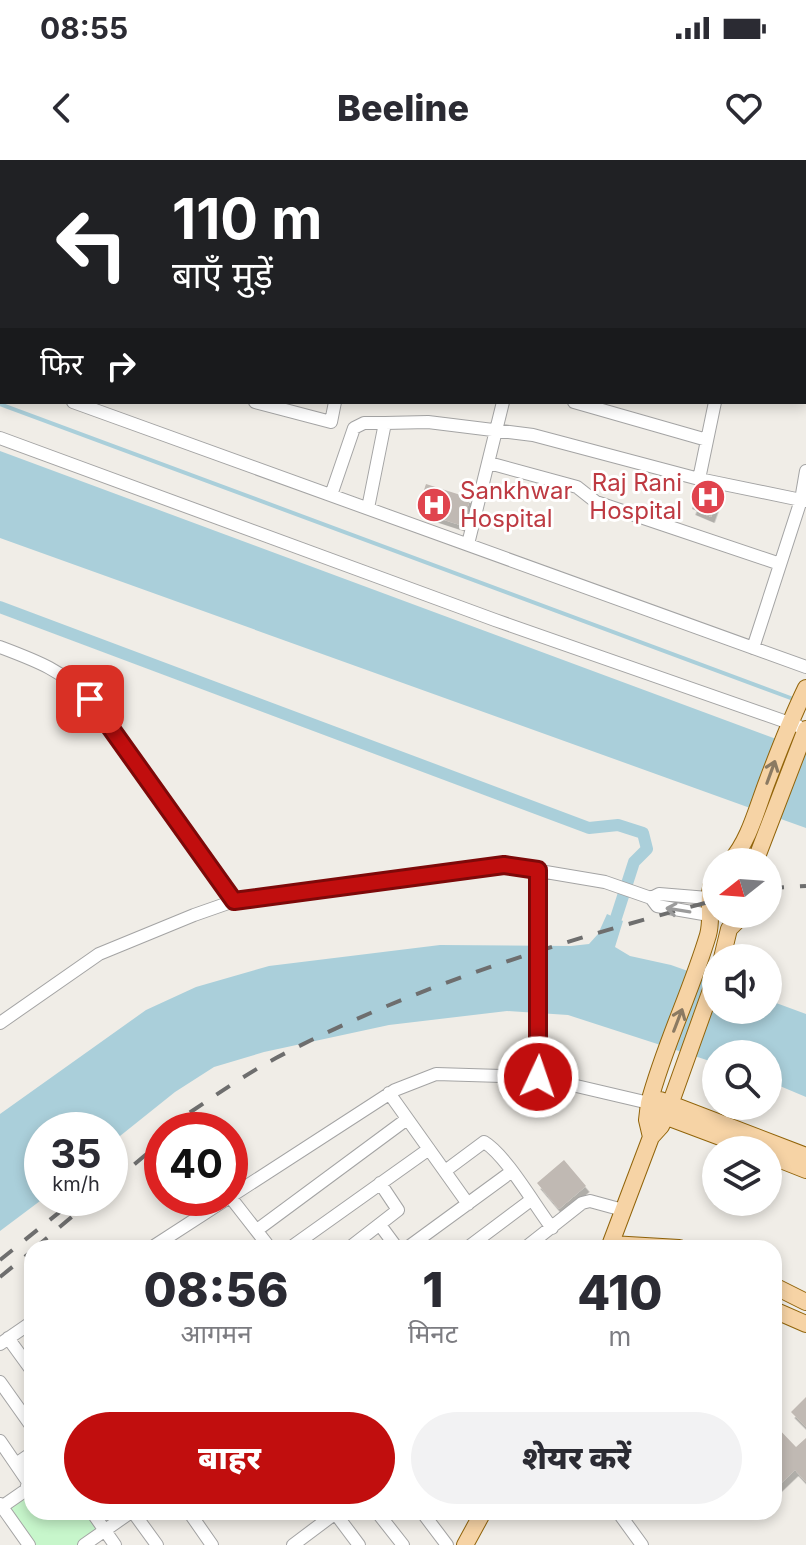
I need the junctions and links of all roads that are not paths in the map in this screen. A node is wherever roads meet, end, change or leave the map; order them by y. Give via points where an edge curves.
1 (79, 404) edge
2 (263, 404) edge
3 (335, 404) edge
4 (503, 404) edge
5 (581, 404) edge
6 (715, 404) edge
7 (331, 422) junction
8 (385, 423) junction
9 (354, 428) junction
10 (497, 430) junction
11 (0, 438) edge
12 (707, 440) junction
13 (489, 463) junction
14 (806, 471) edge
15 (699, 479) junction
16 (331, 495) junction
17 (804, 500) edge
18 (368, 508) junction
19 (468, 544) junction
20 (780, 564) junction
21 (0, 647) edge
22 (753, 648) junction
23 (806, 667) edge
24 (806, 688) edge
25 (799, 726) edge
26 (762, 819) junction
27 (741, 848) edge
28 (757, 848) edge
29 (538, 870) junction
30 (234, 901) junction
31 (702, 911) edge
32 (706, 928) edge
33 (729, 929) edge
34 (725, 944) edge
35 (702, 1015) edge
36 (0, 1023) edge
37 (538, 1077) junction
38 (389, 1093) junction
39 (650, 1098) junction
40 (670, 1103) junction
41 (407, 1119) junction
42 (730, 1136) edge
43 (651, 1137) junction
44 (429, 1149) junction
45 (806, 1156) edge
46 (782, 1161) edge
47 (806, 1170) edge
48 (445, 1171) junction
49 (511, 1172) junction
50 (380, 1183) junction
51 (248, 1187) edge
52 (531, 1200) junction
53 (468, 1204) junction
54 (623, 1210) junction
55 (202, 1216) edge
56 (246, 1216) edge
57 (380, 1225) junction
58 (552, 1228) junction
59 (257, 1230) junction
60 (164, 1240) edge
61 (264, 1240) edge
62 (301, 1240) edge
63 (360, 1240) edge
64 (391, 1240) edge
65 (418, 1240) edge
66 (478, 1240) edge
67 (536, 1240) edge
68 (612, 1240) edge
69 (782, 1290) edge
70 (806, 1302) edge
71 (782, 1314) edge
72 (806, 1324) edge
73 (24, 1327) edge
74 (4, 1341) edge
75 (24, 1362) edge
76 (0, 1382) edge
77 (24, 1416) edge
78 (0, 1441) edge
79 (24, 1458) edge
80 (16, 1464) junction
81 (24, 1479) edge
82 (24, 1489) edge
83 (1, 1507) edge
84 (97, 1520) edge
85 (121, 1520) edge
86 (138, 1520) edge
87 (195, 1520) edge
88 (329, 1520) edge
89 (341, 1520) edge
90 (383, 1520) edge
91 (428, 1520) edge
92 (475, 1520) edge
93 (624, 1520) edge
94 (105, 1531) junction
95 (309, 1540) edge
96 (29, 1545) edge
97 (84, 1545) edge
98 (115, 1545) edge
99 (157, 1545) edge
100 (212, 1545) edge
101 (293, 1545) edge
102 (359, 1545) edge
103 (403, 1545) edge
104 (447, 1545) edge
105 (465, 1545) edge
106 (642, 1545) edge

1 - 16 street
2 - 7 street
3 - 7 street
4 - 10 street
5 - 12 street
6 - 12 street
7 - 9 street
8 - 9 street
8 - 10 street
8 - 18 street
9 - 16 street
10 - 13 street
10 - 15 street
11 - 25 street
12 - 15 street
13 - 19 street
13 - 20 street via 577,487 596,502
14 - 17 street
15 - 17 street
16 - 18 street
17 - 20 street
18 - 19 street
19 - 22 street
20 - 22 street
21 - 30 street via 53,668 90,699
22 - 23 street
24 - 25 main road
25 - 26 main road
26 - 27 main road
26 - 28 main road
29 - 30 street via 504,865
29 - 31 street via 605,882 651,898 657,906
29 - 37 street
30 - 36 street via 99,954
39 -> 32 main road via 702,956
33 - 34 main road
35 - 40 main road
37 - 38 street via 436,1074
37 - 39 street
38 - 41 street
38 - 51 street
39 - 40 main road
39 - 43 main road
40 - 42 main road
40 - 43 main road
40 - 45 main road
41 - 44 street
41 - 59 street
43 - 54 main road
44 - 48 street
44 - 50 street
46 - 47 main road
48 - 49 street via 484,1142
48 - 53 street
49 - 52 street
49 - 53 street
50 - 57 street via 398,1210
50 - 62 street
52 - 58 street
52 - 66 street
53 - 65 street
54 - 58 street via 582,1203
54 - 68 main road
55 - 60 street
56 - 59 street
57 - 63 street
57 - 64 street
58 - 67 street
59 - 61 street
69 - 70 main road
71 - 72 main road
73 - 74 street
74 - 75 street
76 - 77 street
78 - 80 street
79 - 80 street
80 - 81 street
82 - 83 street
83 - 96 street
84 - 94 street
85 - 94 street
86 - 99 street
87 - 100 street
88 - 95 street
89 - 102 street
90 - 103 street
91 - 104 street
92 - 105 main road
93 - 106 street
94 - 97 street
94 - 98 street
95 - 101 street

